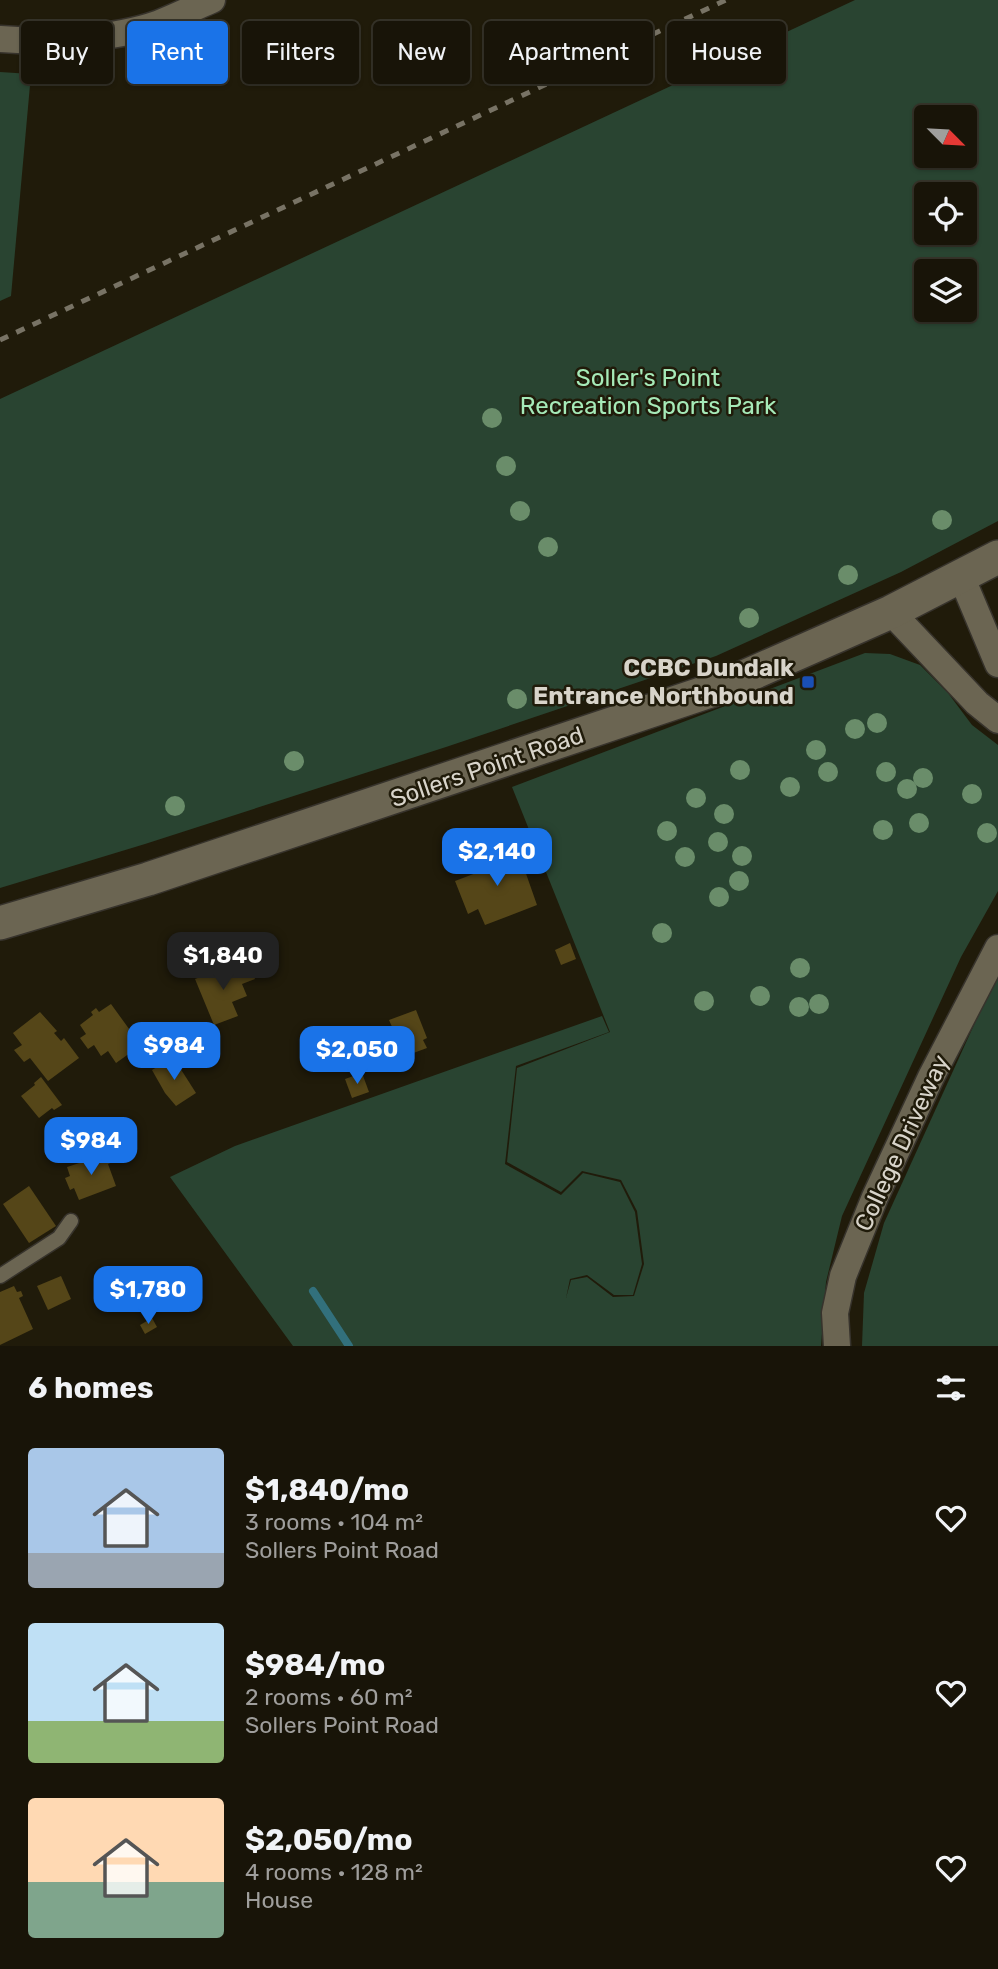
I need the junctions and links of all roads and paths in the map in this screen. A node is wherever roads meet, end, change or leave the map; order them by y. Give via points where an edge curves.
1 (197, 3) edge
2 (0, 39) edge
3 (998, 557) edge
4 (961, 576) junction
5 (891, 612) junction
6 (998, 664) edge
7 (998, 720) edge
8 (0, 923) edge
9 (998, 948) edge
10 (71, 1221) dead end
11 (0, 1276) edge
12 (837, 1346) edge

1 - 2 street via 156,24 125,32
3 - 4 street, Sollers Point Road
4 - 5 street, Sollers Point Road
4 - 6 street
5 - 7 street
5 - 8 street, Sollers Point Road via 719,688 148,880
9 - 12 street, College Driveway via 874,1197 843,1276 835,1313
10 - 11 lane via 59,1238

